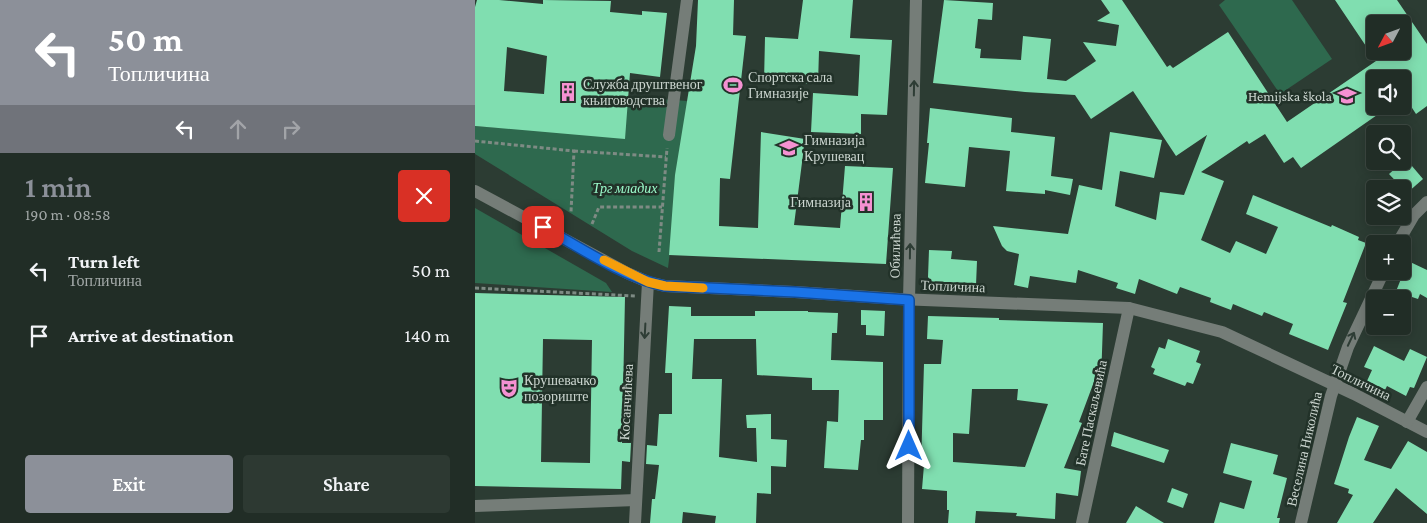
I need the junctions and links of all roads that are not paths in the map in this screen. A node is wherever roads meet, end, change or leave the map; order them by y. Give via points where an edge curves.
1 (687, 0) edge
2 (916, 0) edge
3 (669, 135) road end
4 (475, 190) edge
5 (1427, 202) edge
6 (1402, 235) edge
7 (1380, 280) edge
8 (648, 282) junction
9 (909, 300) junction
10 (1129, 308) junction
11 (1334, 385) junction
12 (1427, 388) edge
13 (1407, 422) junction
14 (1427, 432) edge
15 (636, 500) junction
16 (475, 506) edge
17 (635, 523) edge
18 (908, 523) edge
19 (1082, 523) edge
20 (1301, 523) edge

1 - 3 street
9 -> 2 street, Обилићева
4 - 8 street, Топличина
5 - 6 street via 1414,215
11 -> 7 street, Веселина Николића via 1347,347
8 - 9 street, Топличина via 665,286
8 -> 15 street, Косанчићева
9 - 10 street, Топличина
9 - 18 street, Обилићева
10 - 11 street, Топличина via 1222,332
10 - 19 street, Бате Паскаљевића
11 - 13 street, Топличина
11 - 20 street, Веселина Николића
12 - 13 street
13 - 14 street, Топличина
15 - 16 street
15 - 17 street, Косанчићева

